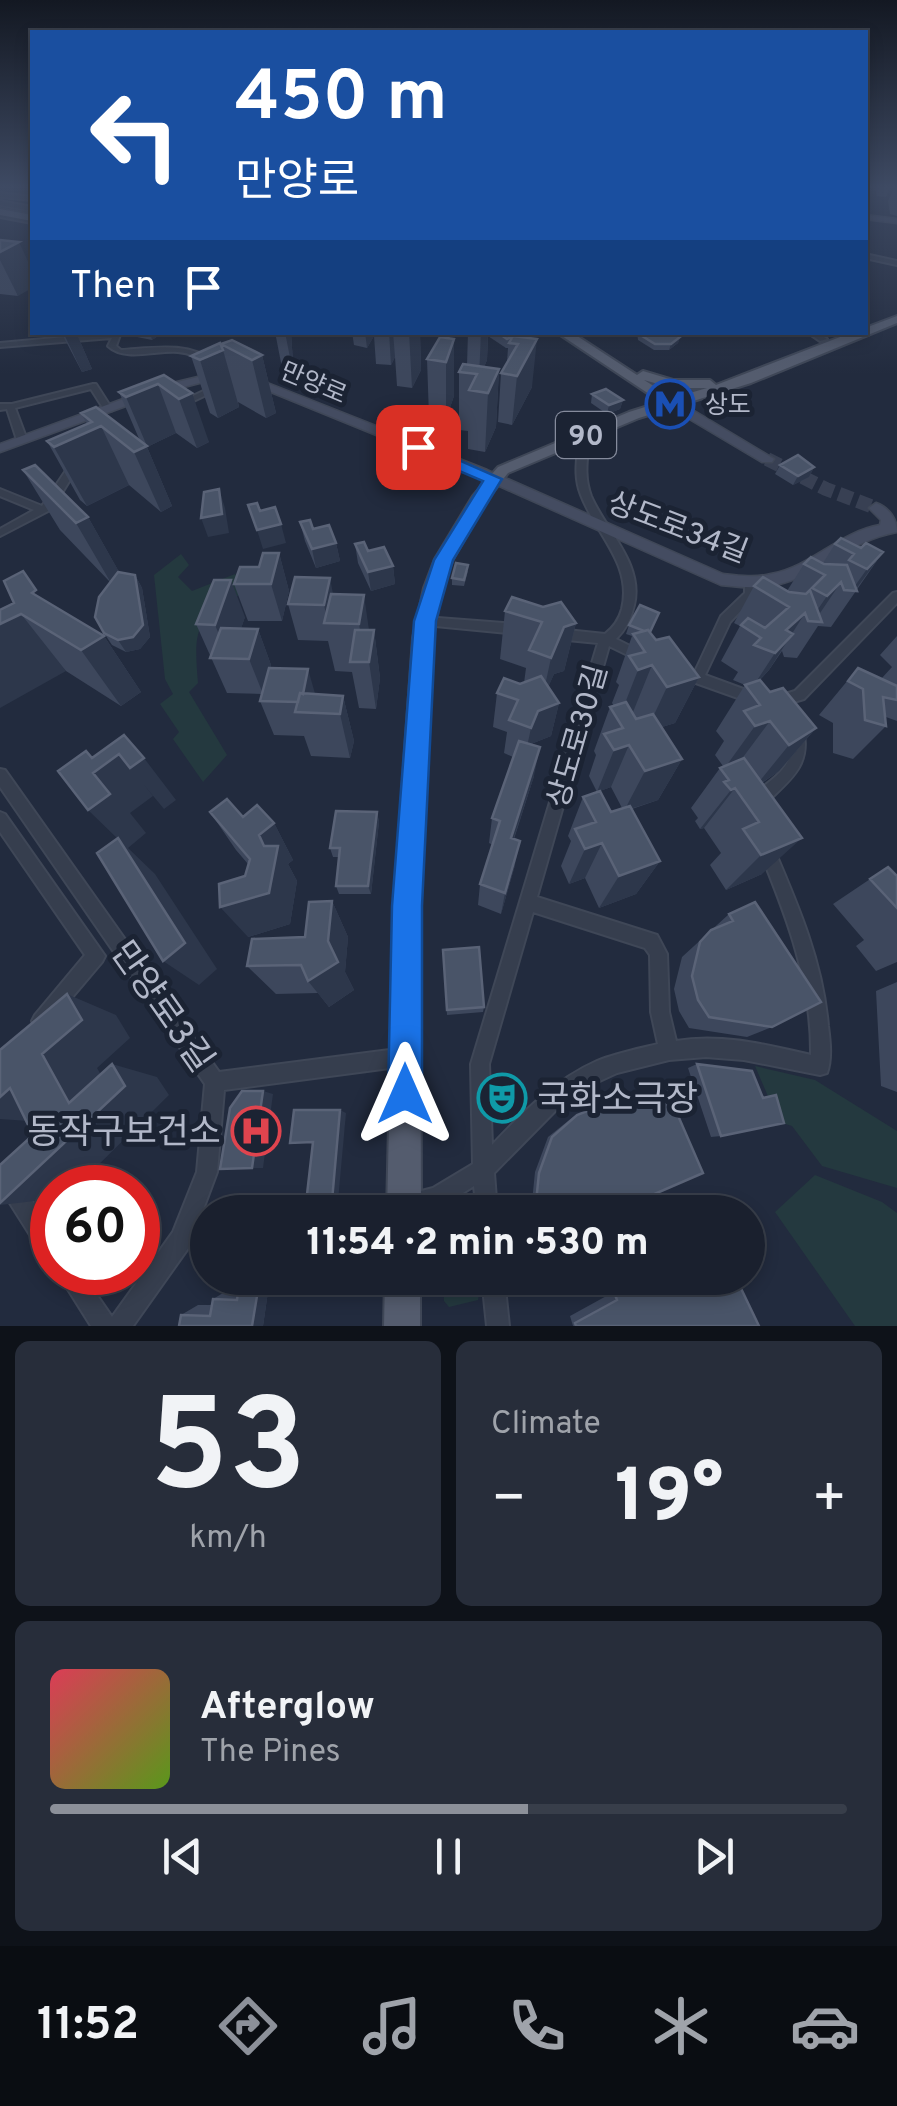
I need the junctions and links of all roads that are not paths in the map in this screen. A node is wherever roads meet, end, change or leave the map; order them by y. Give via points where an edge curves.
1 (868, 257) edge
2 (897, 264) edge
3 (897, 310) edge
4 (897, 319) edge
5 (868, 322) edge
6 (868, 329) edge
7 (105, 335) edge
8 (115, 335) edge
9 (567, 335) edge
10 (851, 335) edge
11 (817, 336) edge
12 (0, 346) edge
13 (605, 359) junction
14 (224, 379) junction
15 (710, 384) junction
16 (674, 401) junction
17 (105, 403) junction
18 (5, 407) edge
19 (173, 408) edge
20 (22, 440) junction
21 (574, 440) junction
22 (85, 446) edge
23 (0, 448) edge
24 (767, 459) tunnel mouth
25 (494, 479) junction
26 (0, 492) edge
27 (876, 508) tunnel mouth
28 (43, 510) junction
29 (894, 523) edge
30 (600, 527) junction
31 (0, 533) edge
32 (751, 585) junction
33 (897, 596) edge
34 (425, 621) junction
35 (605, 639) junction
36 (649, 660) edge
37 (678, 675) edge
38 (698, 678) junction
39 (791, 700) junction
40 (0, 775) edge
41 (0, 819) edge
42 (528, 902) junction
43 (30, 1036) edge
44 (668, 1051) junction
45 (405, 1057) junction
46 (215, 1082) junction
47 (483, 1169) junction
48 (0, 1184) edge
49 (404, 1195) edge
50 (442, 1195) edge
51 (485, 1195) edge
52 (30, 1215) edge
53 (83, 1295) edge
54 (403, 1295) edge
55 (494, 1295) edge
56 (104, 1326) edge
57 (118, 1326) edge
58 (402, 1326) edge
59 (498, 1326) edge

1 - 2 street
3 - 5 main road
4 - 6 main road, 90
7 - 12 street
8 - 14 street via 113,350 187,350
9 - 13 main road
10 - 16 main road, 90 via 734,384
11 - 15 main road, 90
13 - 15 main road via 663,383
13 - 16 main road
14 - 17 street, 만양로
14 - 19 street
14 - 25 street, 만양로 via 248,379
15 - 16 main road, 90
16 - 21 main road, 90
16 - 24 street
17 - 18 street via 93,386
17 - 20 street, 만양로
18 - 20 street
20 - 23 street, 만양로
21 - 25 main road, 90
21 - 30 street via 583,449 580,478
22 - 28 street
25 - 30 street, 상도로34길
25 - 34 main road, 90 via 444,560
26 - 28 street
27 - 29 street
28 - 31 street
29 - 32 street, 상도로34길 via 773,584
30 - 32 street, 상도로34길 via 704,574
30 - 35 street, 상도로30길 via 634,595 622,624
32 - 38 street via 751,594 725,619
33 - 39 street
34 - 35 street
34 - 45 main road, 90
35 - 36 street
35 - 42 street, 상도로30길
37 - 38 street
38 - 39 street via 742,696
39 - 44 street via 799,748 791,776 759,798 759,828 805,942 823,1028 820,1066 753,1052
40 - 46 street, 만양로3길
41 - 43 street via 96,956
42 - 44 street via 652,941
42 - 47 street, 상도로30길 via 480,1064
44 - 47 street via 575,1082
45 - 46 street, 만양로3길
45 - 49 main road, 90
46 - 57 street via 207,1172 188,1222
47 - 50 street
47 - 51 street, 상도로30길
48 - 52 street via 12,1188
53 - 56 street
54 - 58 main road
55 - 59 street

